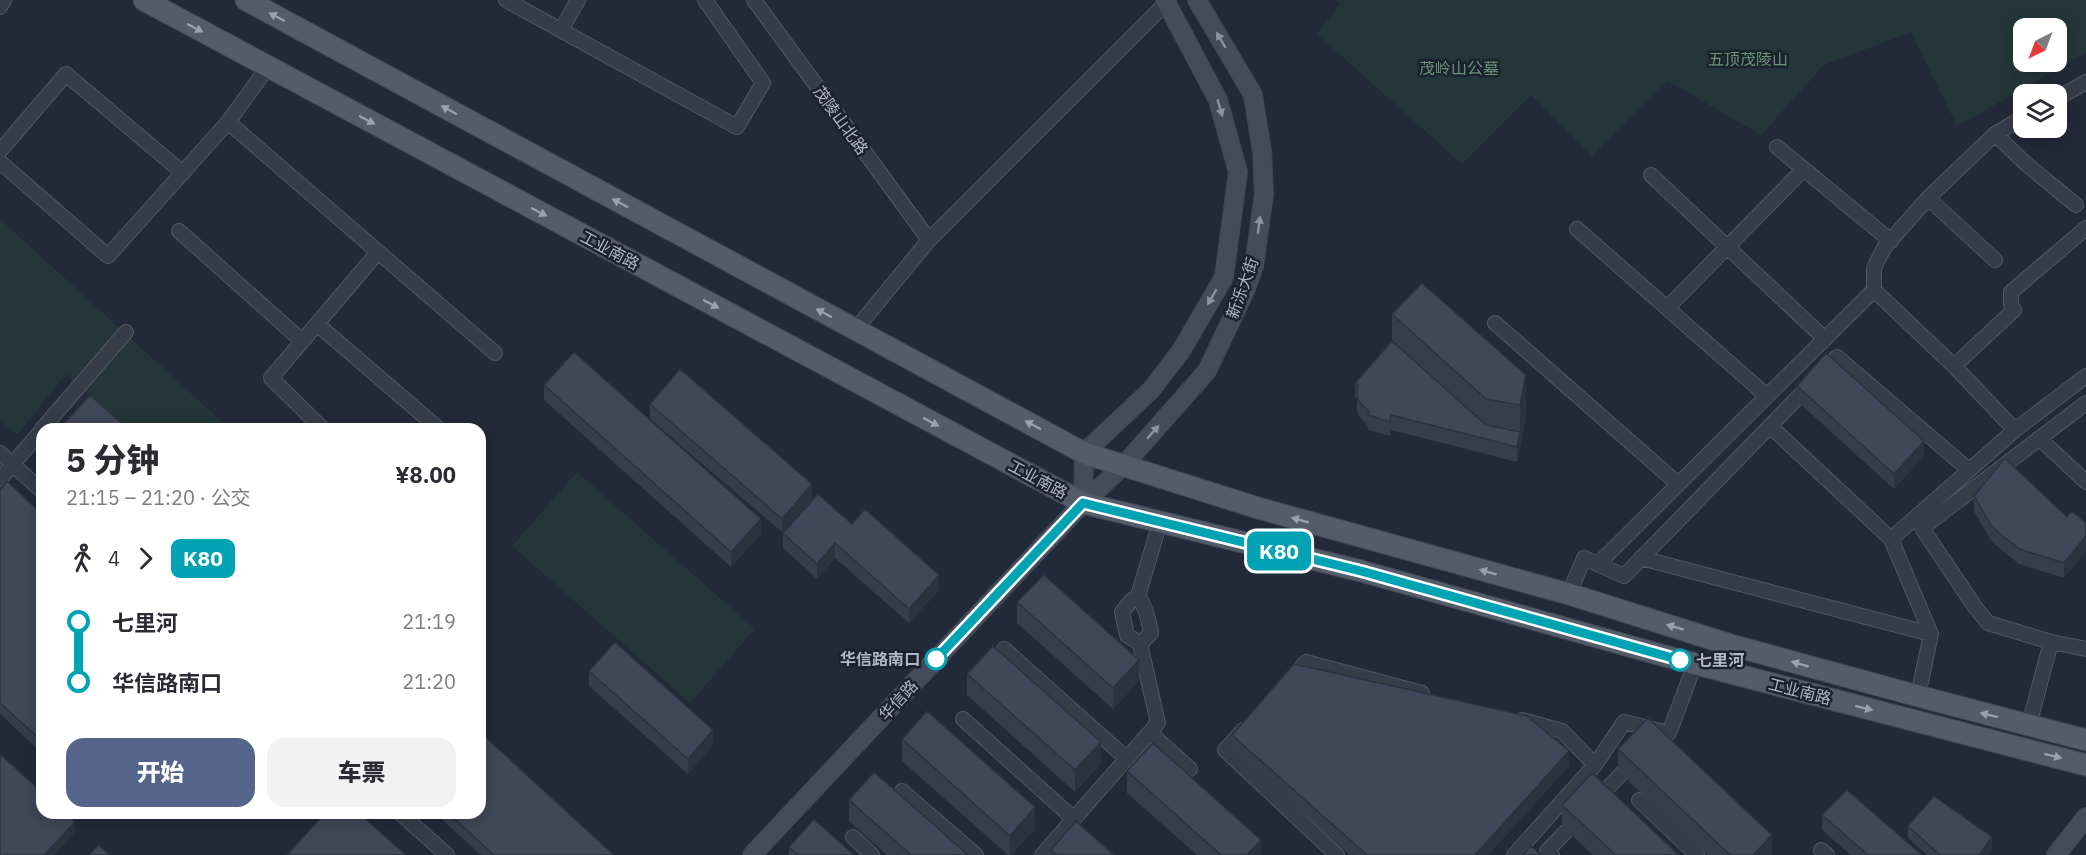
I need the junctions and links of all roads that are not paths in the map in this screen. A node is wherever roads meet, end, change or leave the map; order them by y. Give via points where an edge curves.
1 (4, 0) edge
2 (144, 0) edge
3 (246, 0) edge
4 (506, 0) edge
5 (578, 0) edge
6 (705, 0) edge
7 (754, 0) edge
8 (1197, 0) edge
9 (1167, 1) edge
10 (0, 7) edge
11 (561, 30) junction
12 (268, 67) junction
13 (2083, 87) edge
14 (2067, 94) edge
15 (228, 122) junction
16 (2013, 123) edge
17 (1995, 134) junction
18 (1777, 147) dead end
19 (0, 151) edge
20 (0, 162) edge
21 (1804, 169) junction
22 (183, 173) junction
23 (1651, 175) dead end
24 (1928, 198) junction
25 (2076, 205) dead end
26 (2086, 228) edge
27 (1577, 229) dead end
28 (179, 231) dead end
29 (929, 240) junction
30 (1891, 241) junction
31 (1726, 246) junction
32 (378, 252) junction
33 (1995, 260) dead end
34 (1874, 290) junction
35 (1667, 308) junction
36 (1495, 323) dead end
37 (317, 324) junction
38 (855, 330) junction
39 (126, 332) dead end
40 (1825, 339) junction
41 (302, 341) junction
42 (495, 353) dead end
43 (1954, 366) junction
44 (2086, 376) edge
45 (1767, 396) junction
46 (2086, 403) edge
47 (47, 423) edge
48 (317, 423) edge
49 (432, 423) edge
50 (1770, 426) junction
51 (2015, 430) junction
52 (36, 436) edge
53 (2039, 438) junction
54 (0, 453) edge
55 (1084, 453) junction
56 (12, 464) junction
57 (1124, 465) junction
58 (1969, 470) junction
59 (0, 479) edge
60 (2086, 482) edge
61 (1678, 484) junction
62 (36, 486) edge
63 (1083, 503) junction
64 (1160, 522) junction
65 (1891, 539) junction
66 (1641, 558) junction
67 (1598, 564) junction
68 (1569, 594) junction
69 (1138, 596) junction
70 (1931, 633) junction
71 (2050, 642) junction
72 (1140, 644) junction
73 (1004, 649) dead end
74 (2086, 649) edge
75 (1695, 664) junction
76 (1284, 686) edge
77 (1917, 696) junction
78 (1440, 698) edge
79 (1507, 716) edge
80 (1254, 718) edge
81 (963, 719) dead end
82 (2029, 725) junction
83 (1150, 733) junction
84 (1654, 740) junction
85 (2086, 740) edge
86 (1127, 759) junction
87 (1594, 765) junction
88 (2086, 765) edge
89 (1190, 769) dead end
90 (902, 791) dead end
91 (1639, 801) dead end
92 (2086, 817) edge
93 (407, 819) edge
94 (1074, 819) junction
95 (853, 837) dead end
96 (447, 855) edge
97 (752, 855) edge
98 (872, 855) edge
99 (976, 855) edge
100 (1042, 855) edge
101 (1337, 855) edge
102 (1514, 855) edge
103 (1552, 855) edge
104 (1697, 855) edge
105 (2056, 855) edge

1 - 10 street
2 -> 12 main road, 工业南路
38 -> 3 main road, 工业南路
4 - 11 street
5 - 11 street
6 - 11 street via 763,83 737,127
7 - 29 street, 茂陵山北路
57 -> 8 main road, 新泺大街 via 1207,371 1254,266 1264,194 1253,95
9 - 29 street
9 -> 55 main road, 新泺大街 via 1218,100 1238,172 1224,277 1181,351 1151,390
12 - 15 street
12 -> 63 main road, 工业南路
13 - 14 street
15 - 22 street
15 - 32 street
16 - 17 street
17 - 24 street
17 - 25 street
18 - 21 street
19 - 22 street via 66,74
20 - 22 street via 108,256
21 - 30 street
21 - 31 street
23 - 31 street
24 - 30 street
24 - 33 street
26 - 43 street via 2011,292 2014,310
27 - 35 street
28 - 41 street
29 - 38 street
30 - 34 street via 1874,268
31 - 35 street
31 - 40 street
32 - 37 street
32 - 42 street
34 - 40 street
34 - 43 street
35 - 45 street
36 - 61 street
37 - 41 street
37 - 49 street
55 -> 38 main road, 工业南路
39 - 47 street
40 - 45 street
41 - 48 street via 271,378
43 - 51 street
44 - 51 street
45 - 61 street
46 - 53 street
50 - 58 street via 1837,357
50 - 65 street
50 - 66 street
51 - 58 street
52 - 56 street
53 - 60 street
53 - 71 street via 1922,528 1988,623
54 - 56 street
55 - 57 main road, 工业南路
55 - 63 main road
56 - 59 street
56 - 62 street
57 - 63 main road, 新泺大街
68 -> 57 main road, 工业南路 via 1258,508
58 - 65 street
61 - 67 street
63 - 64 main road, 工业南路
63 - 97 main road, 华信路
64 - 69 street
64 - 75 main road, 工业南路 via 1361,571
65 - 70 street
66 - 67 street via 1624,576
66 - 70 street
67 - 68 street via 1584,558
77 -> 68 main road, 工业南路 via 1731,645
69 - 72 street via 1151,633
69 - 72 street via 1122,612 1127,635
70 - 77 street
71 - 74 street
71 - 82 street
72 - 83 street via 1158,723
73 - 86 street
75 - 84 street via 1669,733
75 -> 88 main road, 工业南路
76 - 78 street via 1306,662
82 -> 77 main road, 工业南路
79 - 87 street via 1563,731
80 - 101 street via 1225,750
81 - 94 street
82 - 85 main road, 工业南路
83 - 86 street
83 - 89 street
84 - 87 street via 1624,722
84 - 103 street via 1547,851
86 - 94 street
87 - 102 street
90 - 99 street
91 - 104 street
92 - 105 main road
93 - 96 street
94 - 100 street
95 - 98 street

